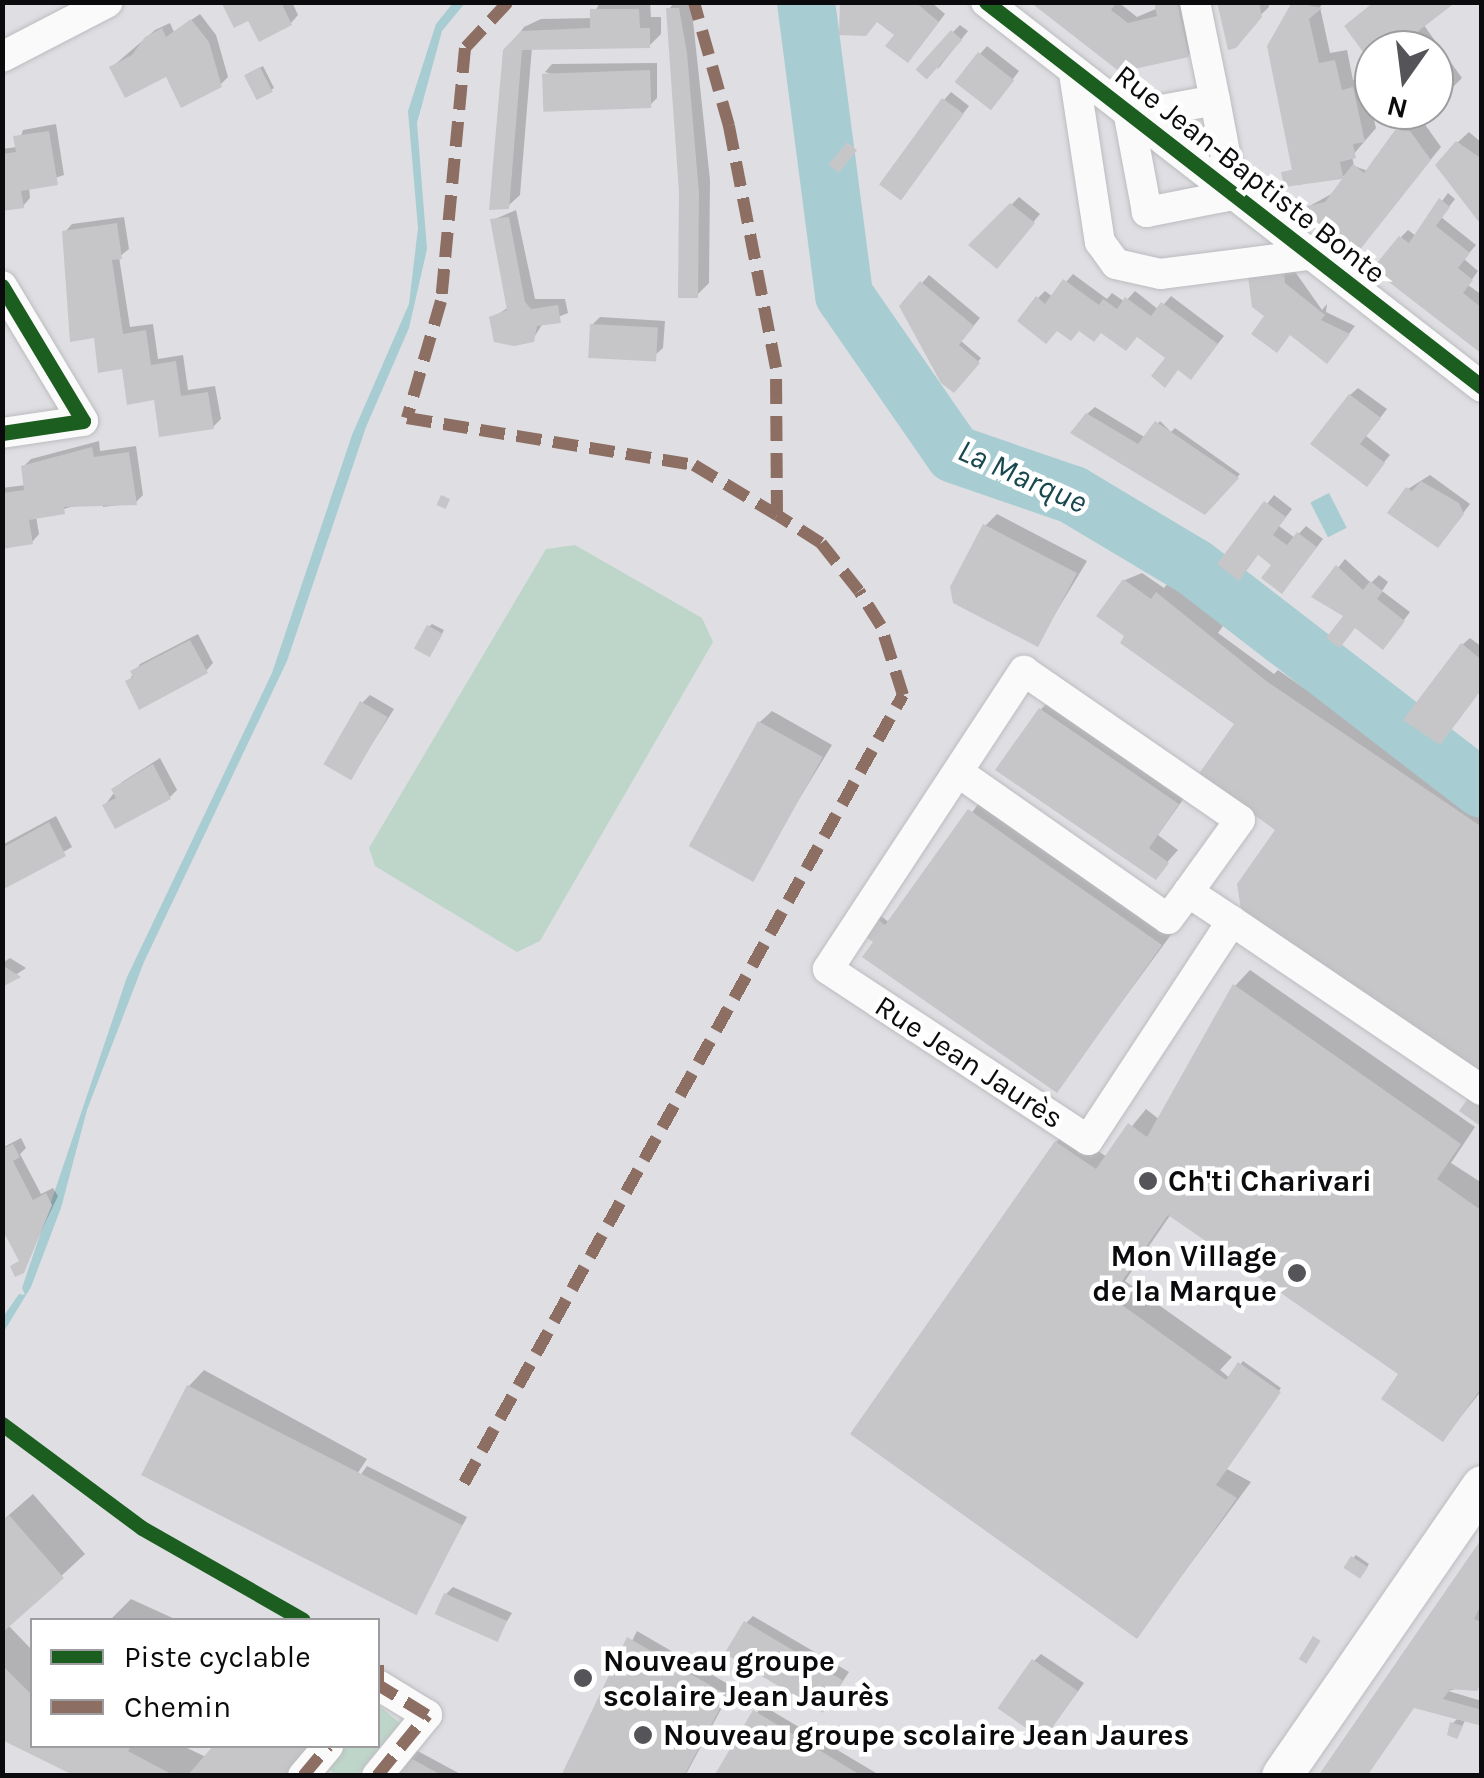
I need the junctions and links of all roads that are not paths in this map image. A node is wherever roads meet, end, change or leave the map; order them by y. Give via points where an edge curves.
1 (108, 2) edge
2 (986, 2) edge
3 (1194, 2) edge
4 (2, 58) edge
5 (1074, 73) junction
6 (1215, 100) junction
7 (1129, 116) junction
8 (1234, 196) junction
9 (1309, 255) junction
10 (2, 286) edge
11 (1482, 387) edge
12 (2, 433) edge
13 (958, 772) junction
14 (1188, 892) junction
15 (1232, 921) junction
16 (1482, 1090) edge
17 (1482, 1486) edge
18 (380, 1686) edge
19 (326, 1748) edge
20 (303, 1776) edge
21 (378, 1776) edge
22 (1282, 1776) edge

1 - 4 street
2 - 5 street, Rue Jean-Baptiste Bonte
3 - 6 street
5 - 7 street, Rue Jean-Baptiste Bonte
5 - 9 street, Rue Jean-Baptiste Bonte via 1100,242 1116,264 1160,274
6 - 7 street
6 - 8 street
7 - 8 street, Rue Jean-Baptiste Bonte
7 - 8 street via 1147,212
8 - 9 street, Rue Jean-Baptiste Bonte
9 - 11 street, Rue Jean-Baptiste Bonte
10 - 12 street via 84,421
13 - 14 street, Rue Jean Jaurès via 1168,919
13 - 14 street, Rue Jean Jaurès via 1024,671 1240,820
13 - 15 street, Rue Jean Jaurès via 828,969 1088,1140
14 - 15 street
15 - 16 street
17 - 22 main road
18 - 21 street via 427,1715
19 - 20 street

